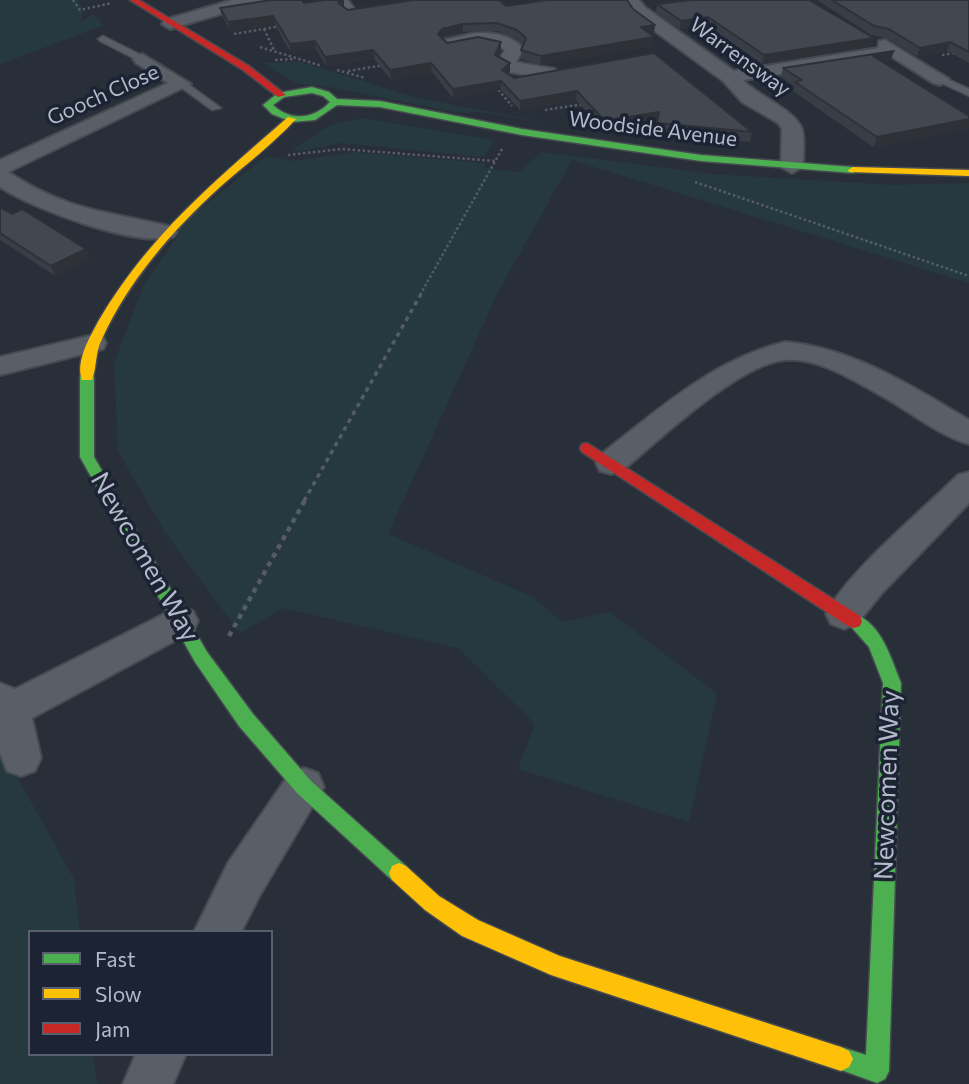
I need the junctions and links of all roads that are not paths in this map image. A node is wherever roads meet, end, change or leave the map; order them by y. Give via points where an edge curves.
1 (134, 0) edge
2 (277, 0) edge
3 (634, 4) edge
4 (662, 5) edge
5 (367, 9) edge
6 (348, 11) edge
7 (170, 24) junction
8 (103, 40) dead end
9 (449, 44) edge
10 (687, 48) junction
11 (663, 52) dead end
12 (142, 59) joint
13 (730, 77) junction
14 (513, 78) edge
15 (940, 79) joint
16 (182, 84) junction
17 (969, 93) edge
18 (281, 95) junction
19 (335, 102) junction
20 (216, 108) dead end
21 (291, 119) junction
22 (792, 167) junction
23 (0, 168) edge
24 (969, 173) edge
25 (0, 177) edge
26 (23, 194) junction
27 (0, 204) edge
28 (165, 232) junction
29 (93, 343) junction
30 (0, 366) edge
31 (969, 434) edge
32 (587, 447) dead end
33 (611, 463) junction
34 (969, 483) edge
35 (844, 614) junction
36 (180, 621) junction
37 (5, 705) edge
38 (21, 758) dead end
39 (304, 788) junction
40 (218, 930) edge
41 (160, 1056) edge
42 (876, 1077) edge
43 (148, 1084) edge

1 - 7 street
2 - 7 street via 223,7
3 - 4 street
3 - 10 street, Warrensway
5 - 6 street
7 - 18 street via 239,61
8 - 12 lane
9 - 14 street via 499,39 515,49 506,63 510,66 554,72
10 - 11 street
10 - 13 street, Warrensway
12 - 16 street, Gooch Close
13 - 15 street via 886,46
13 - 22 street, Warrensway via 792,129
15 - 17 lane
16 - 20 lane
16 - 23 street, Gooch Close
18 - 19 street, Woodside Avenue via 312,90
18 - 21 street via 272,100 269,109
19 - 21 street via 316,117
19 - 22 street, Woodside Avenue via 407,108 588,143
21 - 28 street, Newcomen Way
22 - 24 street, Woodside Avenue
25 - 26 street
26 - 27 street
26 - 28 street via 94,220
28 - 29 street, Newcomen Way via 122,289
29 - 30 street
29 - 36 street, Newcomen Way via 87,354 88,457
31 - 33 street via 809,351 785,351 753,359 714,384
32 - 33 street, Newcomen Way
33 - 35 street, Newcomen Way
34 - 35 street
35 - 42 street, Newcomen Way via 870,632 885,657 892,683
36 - 37 street
36 - 39 street, Newcomen Way via 246,720
37 - 38 street
39 - 40 street via 244,880
39 - 42 street, Newcomen Way via 432,903 470,928 559,967
41 - 43 street

